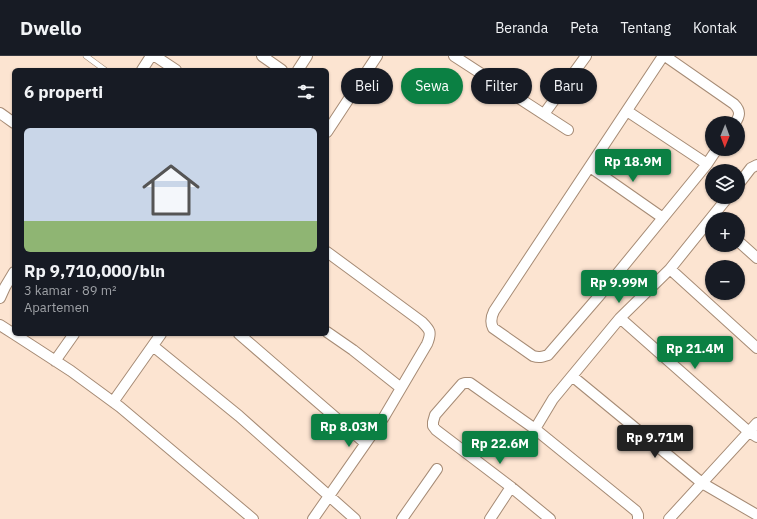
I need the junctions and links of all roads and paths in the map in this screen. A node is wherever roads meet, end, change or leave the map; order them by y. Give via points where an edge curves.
1 (86, 56) edge
2 (152, 56) edge
3 (155, 56) edge
4 (262, 56) edge
5 (307, 56) edge
6 (377, 56) edge
7 (454, 56) edge
8 (664, 56) edge
9 (583, 57) edge
10 (101, 68) edge
11 (143, 68) edge
12 (173, 68) edge
13 (279, 68) edge
14 (299, 68) edge
15 (627, 111) junction
16 (0, 113) edge
17 (544, 114) junction
18 (739, 116) edge
19 (12, 122) edge
20 (329, 129) edge
21 (568, 130) dead end
22 (712, 156) edge
23 (707, 164) joint
24 (757, 165) edge
25 (705, 166) edge
26 (590, 167) junction
27 (745, 176) edge
28 (663, 218) junction
29 (705, 227) edge
30 (745, 247) edge
31 (329, 253) edge
32 (757, 258) edge
33 (670, 269) junction
34 (12, 275) edge
35 (0, 298) edge
36 (620, 318) junction
37 (0, 325) edge
38 (12, 333) edge
39 (329, 334) edge
40 (17, 336) edge
41 (73, 336) edge
42 (160, 336) edge
43 (241, 336) edge
44 (153, 346) junction
45 (757, 348) edge
46 (55, 361) junction
47 (572, 376) junction
48 (401, 388) junction
49 (113, 402) junction
50 (757, 423) edge
51 (535, 429) junction
52 (753, 434) edge
53 (365, 443) junction
54 (437, 469) dead end
55 (702, 483) junction
56 (511, 487) junction
57 (329, 496) junction
58 (757, 515) edge
59 (253, 519) edge
60 (313, 519) edge
61 (355, 519) edge
62 (402, 519) edge
63 (490, 519) edge
64 (550, 519) edge
65 (638, 519) edge
66 (669, 519) edge

1 - 10 lane
2 - 11 street
3 - 12 street
4 - 13 street
5 - 14 street
6 - 20 street
7 - 17 street
8 - 15 street
8 - 18 street via 734,104 740,112
9 - 17 street
15 - 23 street
15 - 26 street
16 - 19 street
17 - 21 street
22 - 23 street
24 - 27 street
25 - 28 street
26 - 28 street
26 - 28 street via 492,317 493,328 533,356 542,358 548,355
29 - 33 street
30 - 32 street
31 - 48 street via 429,329 430,337 427,344
33 - 36 street
33 - 45 street
34 - 35 street
36 - 47 street
36 - 52 street
37 - 38 street
39 - 48 street
40 - 46 street
41 - 46 street
42 - 44 street
43 - 53 street
44 - 49 street
44 - 57 street
46 - 49 street
47 - 51 street via 553,399
47 - 55 street
48 - 53 street
49 - 59 street
50 - 52 street
51 - 56 street via 465,383 459,386 435,415 433,422 436,430
51 - 65 street via 636,511
52 - 55 street
53 - 57 street
54 - 62 street
55 - 58 street
55 - 66 street
56 - 63 street
56 - 64 street
57 - 60 street
57 - 61 street

